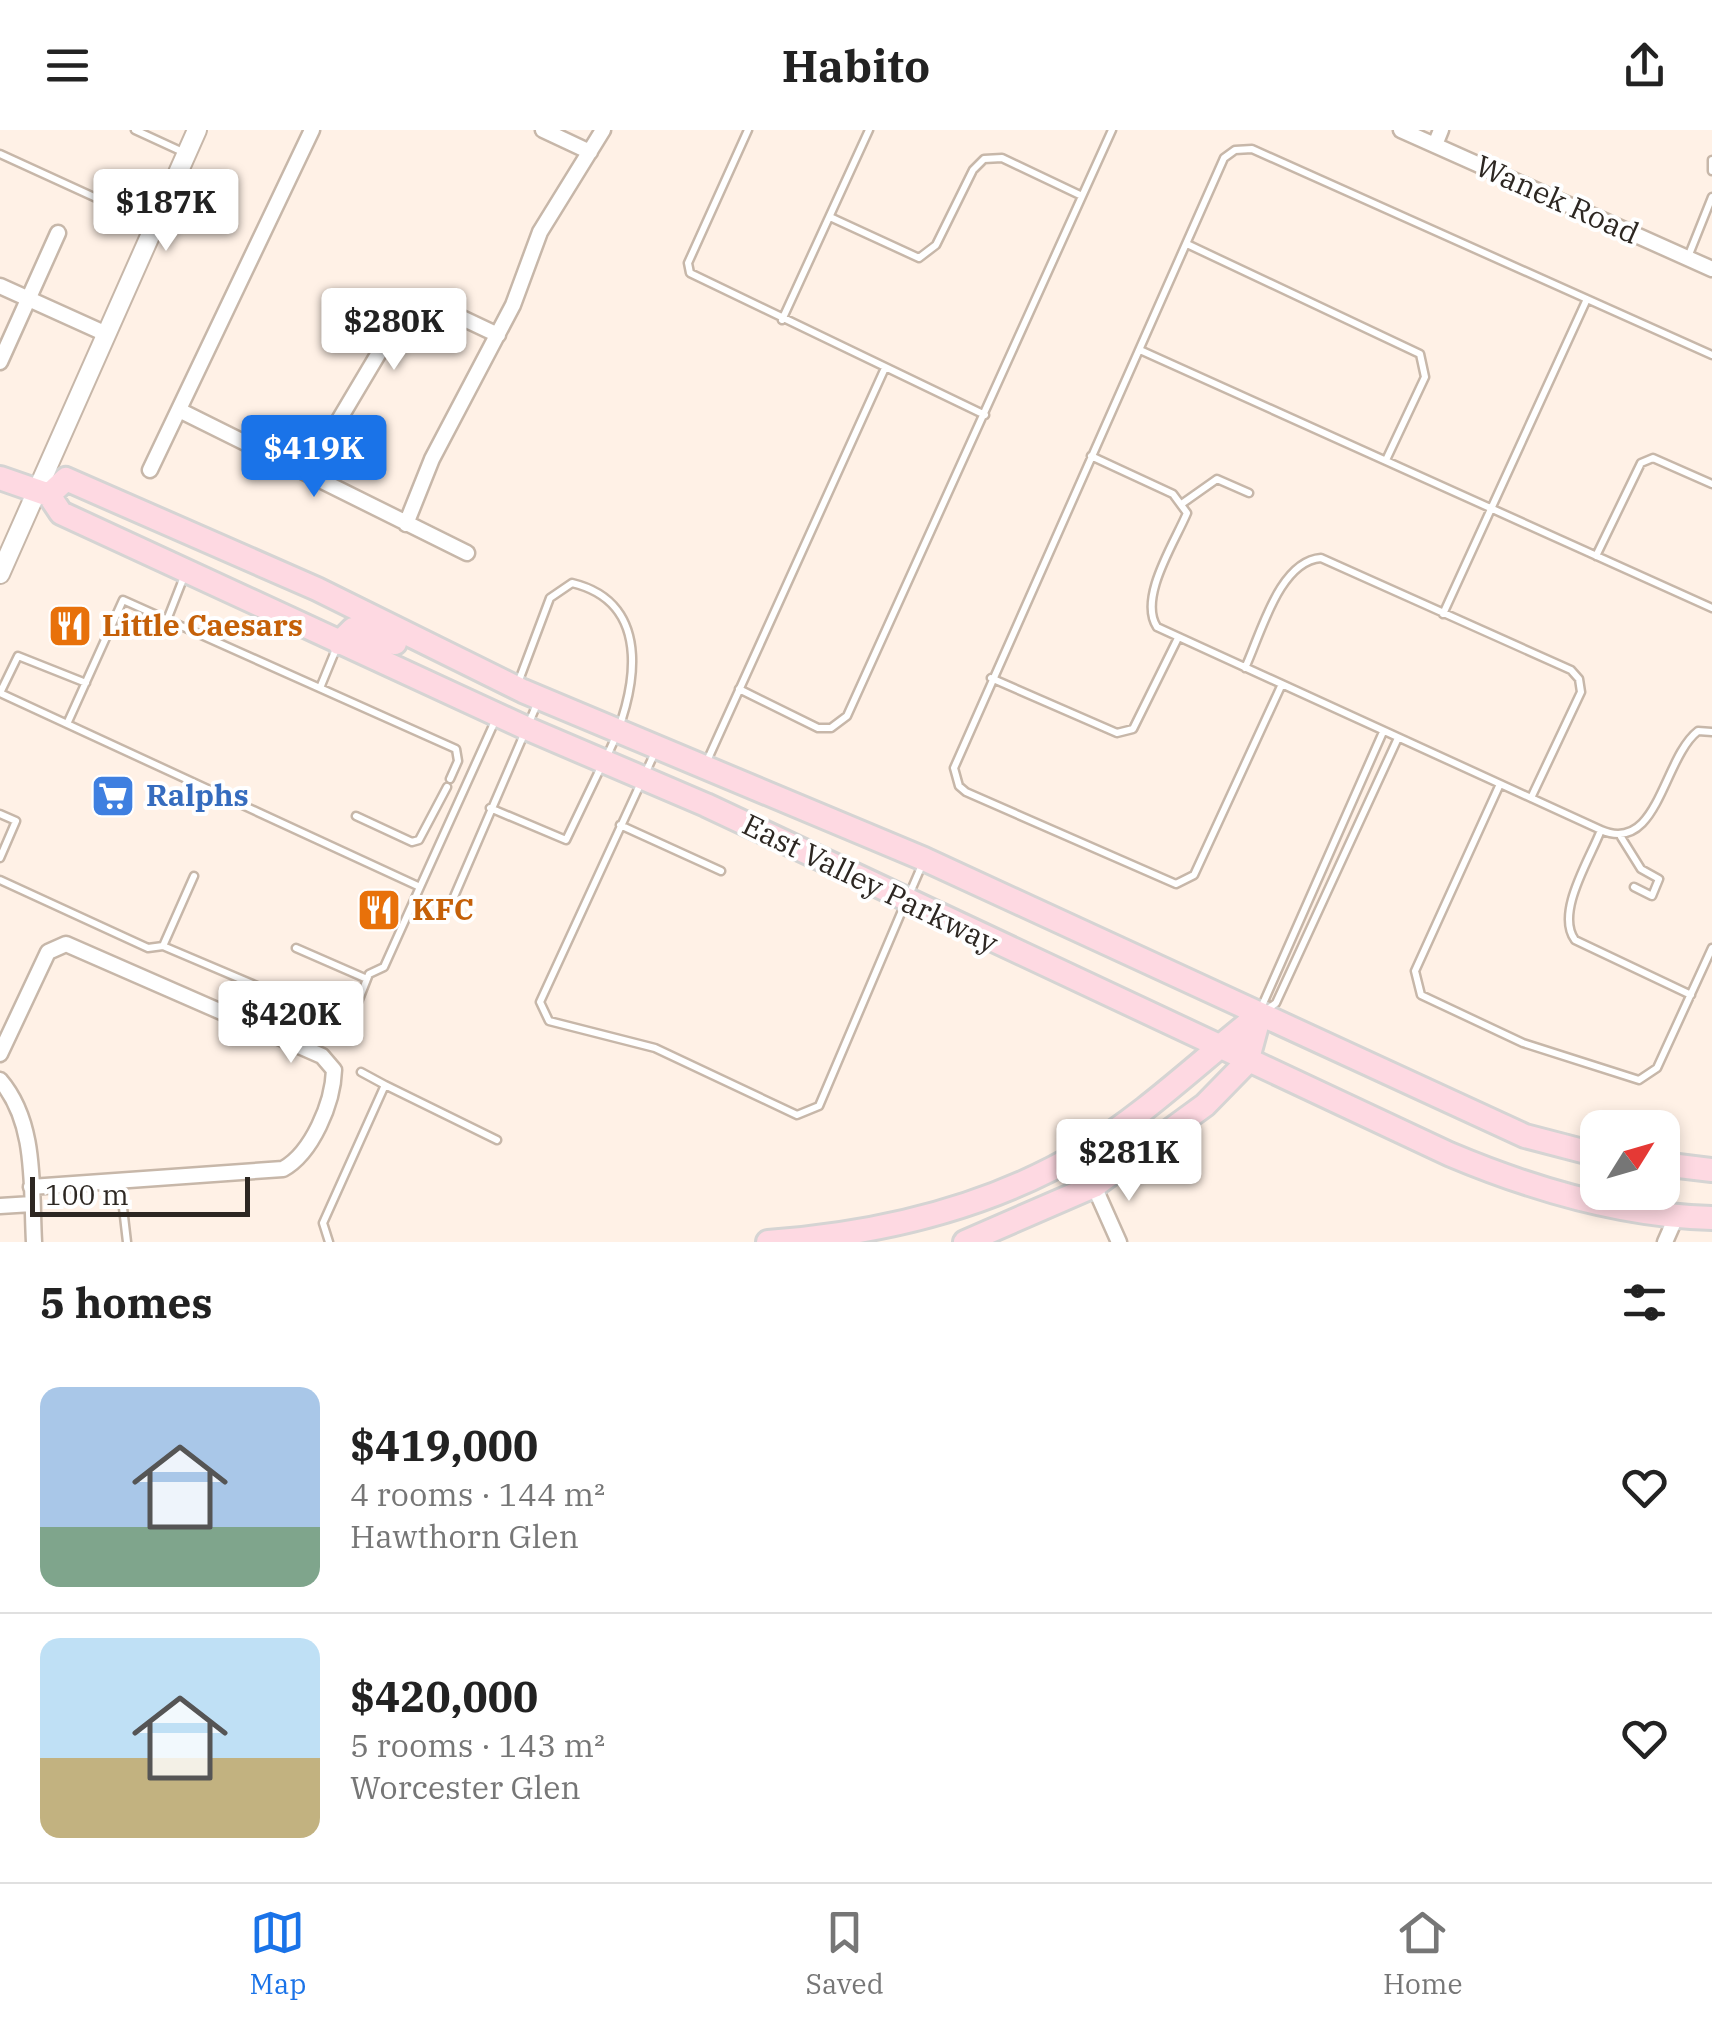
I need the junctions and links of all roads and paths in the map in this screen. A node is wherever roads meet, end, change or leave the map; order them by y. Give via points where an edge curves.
1 (134, 130) edge
2 (197, 130) edge
3 (312, 130) edge
4 (542, 130) edge
5 (602, 130) edge
6 (748, 130) edge
7 (869, 130) edge
8 (1112, 130) edge
9 (1401, 130) edge
10 (1442, 130) edge
11 (1435, 145) junction
12 (590, 152) junction
13 (0, 154) edge
14 (186, 154) junction
15 (1712, 160) edge
16 (1712, 172) edge
17 (1082, 196) junction
18 (1712, 197) edge
19 (830, 216) junction
20 (154, 224) junction
21 (58, 233) dead end
22 (1186, 244) junction
23 (1688, 258) junction
24 (1712, 269) edge
25 (0, 286) edge
26 (28, 298) junction
27 (1586, 299) junction
28 (782, 320) junction
29 (104, 333) junction
30 (498, 334) junction
31 (1140, 350) junction
32 (1712, 356) edge
33 (0, 362) edge
34 (885, 368) junction
35 (178, 410) junction
36 (985, 415) junction
37 (1091, 456) junction
38 (1386, 460) junction
39 (150, 470) dead end
40 (308, 472) junction
41 (0, 478) edge
42 (1712, 484) edge
43 (1249, 493) dead end
44 (42, 494) junction
45 (1182, 503) junction
46 (1492, 508) junction
47 (406, 524) junction
48 (467, 553) dead end
49 (1596, 556) junction
50 (185, 573) junction
51 (0, 574) edge
52 (1712, 608) edge
53 (1443, 614) junction
54 (166, 620) junction
55 (1178, 638) junction
56 (339, 644) junction
57 (436, 649) junction
58 (1245, 668) junction
59 (991, 678) junction
60 (86, 683) junction
61 (1282, 684) junction
62 (516, 686) junction
63 (320, 688) junction
64 (739, 689) junction
65 (0, 694) edge
66 (540, 698) junction
67 (497, 715) junction
68 (67, 724) junction
69 (526, 728) junction
70 (618, 732) junction
71 (1383, 732) junction
72 (1712, 732) edge
73 (1398, 738) junction
74 (656, 749) junction
75 (604, 760) junction
76 (703, 769) junction
77 (643, 777) junction
78 (1500, 784) junction
79 (1531, 798) junction
80 (691, 799) junction
81 (490, 808) junction
82 (0, 814) edge
83 (356, 816) dead end
84 (620, 826) junction
85 (1601, 830) junction
86 (1336, 834) junction
87 (1621, 837) junction
88 (1350, 840) junction
89 (0, 858) edge
90 (924, 859) junction
91 (721, 870) dead end
92 (194, 876) dead end
93 (0, 880) edge
94 (420, 887) junction
95 (1634, 887) dead end
96 (906, 902) junction
97 (450, 906) dead end
98 (1302, 911) junction
99 (1315, 917) junction
100 (163, 946) junction
101 (296, 948) dead end
102 (1712, 948) edge
103 (367, 979) junction
104 (1691, 995) junction
105 (1260, 1014) junction
106 (1217, 1048) junction
107 (0, 1054) edge
108 (1247, 1062) junction
109 (361, 1072) dead end
110 (0, 1080) edge
111 (385, 1085) junction
112 (496, 1140) dead end
113 (1580, 1150) edge
114 (1680, 1166) edge
115 (1712, 1170) edge
116 (120, 1181) junction
117 (1094, 1186) junction
118 (31, 1187) junction
119 (1712, 1200) edge
120 (32, 1204) junction
121 (0, 1206) edge
122 (1676, 1217) junction
123 (1712, 1218) edge
124 (34, 1242) edge
125 (127, 1242) edge
126 (329, 1242) edge
127 (768, 1242) edge
128 (965, 1242) edge
129 (1119, 1242) edge
130 (1665, 1242) edge

1 - 14 lane
2 - 14 street
3 - 35 street
4 - 12 street
5 - 12 street
6 - 28 lane via 688,263 690,273
7 - 19 lane
8 - 17 lane
9 - 11 street, Wanek Road
10 - 11 street
11 - 23 street, Wanek Road
12 - 30 street via 540,232
13 - 20 lane
14 - 20 street
15 - 16 lane
17 - 19 lane via 1002,158 984,159 936,245 919,258
17 - 36 lane
18 - 23 lane
19 - 28 lane
20 - 29 street
21 - 26 street
22 - 27 lane via 1224,158 1252,149
22 - 31 lane
22 - 38 lane via 1420,354 1426,377
23 - 24 street, Wanek Road
25 - 26 street
26 - 29 street
26 - 33 street
27 - 32 lane
27 - 46 lane
28 - 34 lane
29 - 44 street
30 - 40 street via 424,300 408,304
30 - 47 street
31 - 37 lane
31 - 38 lane
34 - 36 lane
34 - 64 lane
35 - 39 street
35 - 40 street
36 - 64 lane via 847,716 818,728
37 - 45 lane
37 - 59 lane
38 - 46 lane
40 - 47 street
41 - 44 main road, East Valley Parkway
42 - 49 lane via 1652,458 1641,463
43 - 45 lane via 1217,478
44 - 50 main road, East Valley Parkway via 61,514
44 - 51 street
44 - 57 main road, East Valley Parkway via 66,479
45 - 55 lane via 1187,513 1151,600 1156,627
46 - 49 lane
46 - 53 lane
47 - 48 street
49 - 52 lane
50 - 54 lane
50 - 56 main road, East Valley Parkway
53 - 58 lane via 1321,558 1307,559 1291,571
53 - 79 lane via 1579,679 1580,692
54 - 60 lane via 123,600
54 - 63 lane
55 - 58 lane
55 - 59 lane via 1133,730 1117,733
56 - 57 main road via 354,629 412,650
56 - 63 lane
56 - 67 main road, East Valley Parkway
57 - 62 main road, East Valley Parkway
58 - 61 lane
59 - 61 lane via 954,768 959,786 1176,884 1194,875
60 - 65 lane via 18,656
60 - 68 lane
61 - 71 lane
62 - 66 main road, East Valley Parkway
62 - 70 lane via 550,598 572,583 598,590 627,620 632,658
63 - 83 lane via 456,749 458,761 419,840
64 - 76 lane
65 - 68 lane
66 - 69 lane
66 - 70 main road, East Valley Parkway
67 - 69 main road, East Valley Parkway
67 - 94 lane
68 - 94 lane
69 - 75 main road, East Valley Parkway
69 - 81 lane
70 - 74 main road, East Valley Parkway
70 - 75 lane
71 - 73 lane
71 - 86 lane
72 - 87 lane via 1698,731 1682,743 1644,825
73 - 78 lane
73 - 88 lane
74 - 76 main road, East Valley Parkway
74 - 77 lane
75 - 77 main road, East Valley Parkway
75 - 81 lane via 566,840
76 - 80 lane
76 - 90 main road, East Valley Parkway
77 - 80 main road, East Valley Parkway
77 - 84 lane
78 - 79 lane
78 - 104 lane via 1414,971 1421,995 1523,1043 1638,1080 1658,1068
79 - 85 lane
80 - 96 main road, East Valley Parkway
81 - 97 lane
82 - 89 lane via 16,822
84 - 91 lane
84 - 96 lane via 540,1002 549,1021 655,1048 797,1115 819,1106
85 - 87 lane
85 - 104 lane via 1568,912 1568,930 1575,940
86 - 88 lane
86 - 98 lane
87 - 95 lane via 1641,870 1659,880 1652,896
88 - 99 lane
90 - 96 lane
90 - 105 main road, East Valley Parkway
92 - 100 lane
93 - 100 lane via 148,948
94 - 103 lane via 384,967
96 - 106 main road, East Valley Parkway
98 - 99 lane
98 - 105 lane
99 - 105 lane via 1276,1003
100 - 103 lane via 349,1026
101 - 103 lane
102 - 104 lane
105 - 106 main road
105 - 108 main road
105 - 113 main road, East Valley Parkway via 1525,1136
106 - 108 main road, East Valley Parkway
106 - 127 main road via 1084,1151 1014,1185 903,1222
107 - 116 street via 48,952 66,944 322,1056 334,1070 333,1090 301,1160 283,1169
108 - 117 main road via 1205,1105
108 - 122 main road, East Valley Parkway via 1508,1179
109 - 111 lane
110 - 118 street via 26,1122
111 - 112 lane
111 - 126 lane via 322,1223
114 - 115 main road
116 - 118 street
116 - 125 lane
117 - 128 main road
117 - 129 street
118 - 120 street
119 - 122 main road
120 - 121 street
120 - 124 street
122 - 123 main road, East Valley Parkway
122 - 130 street

